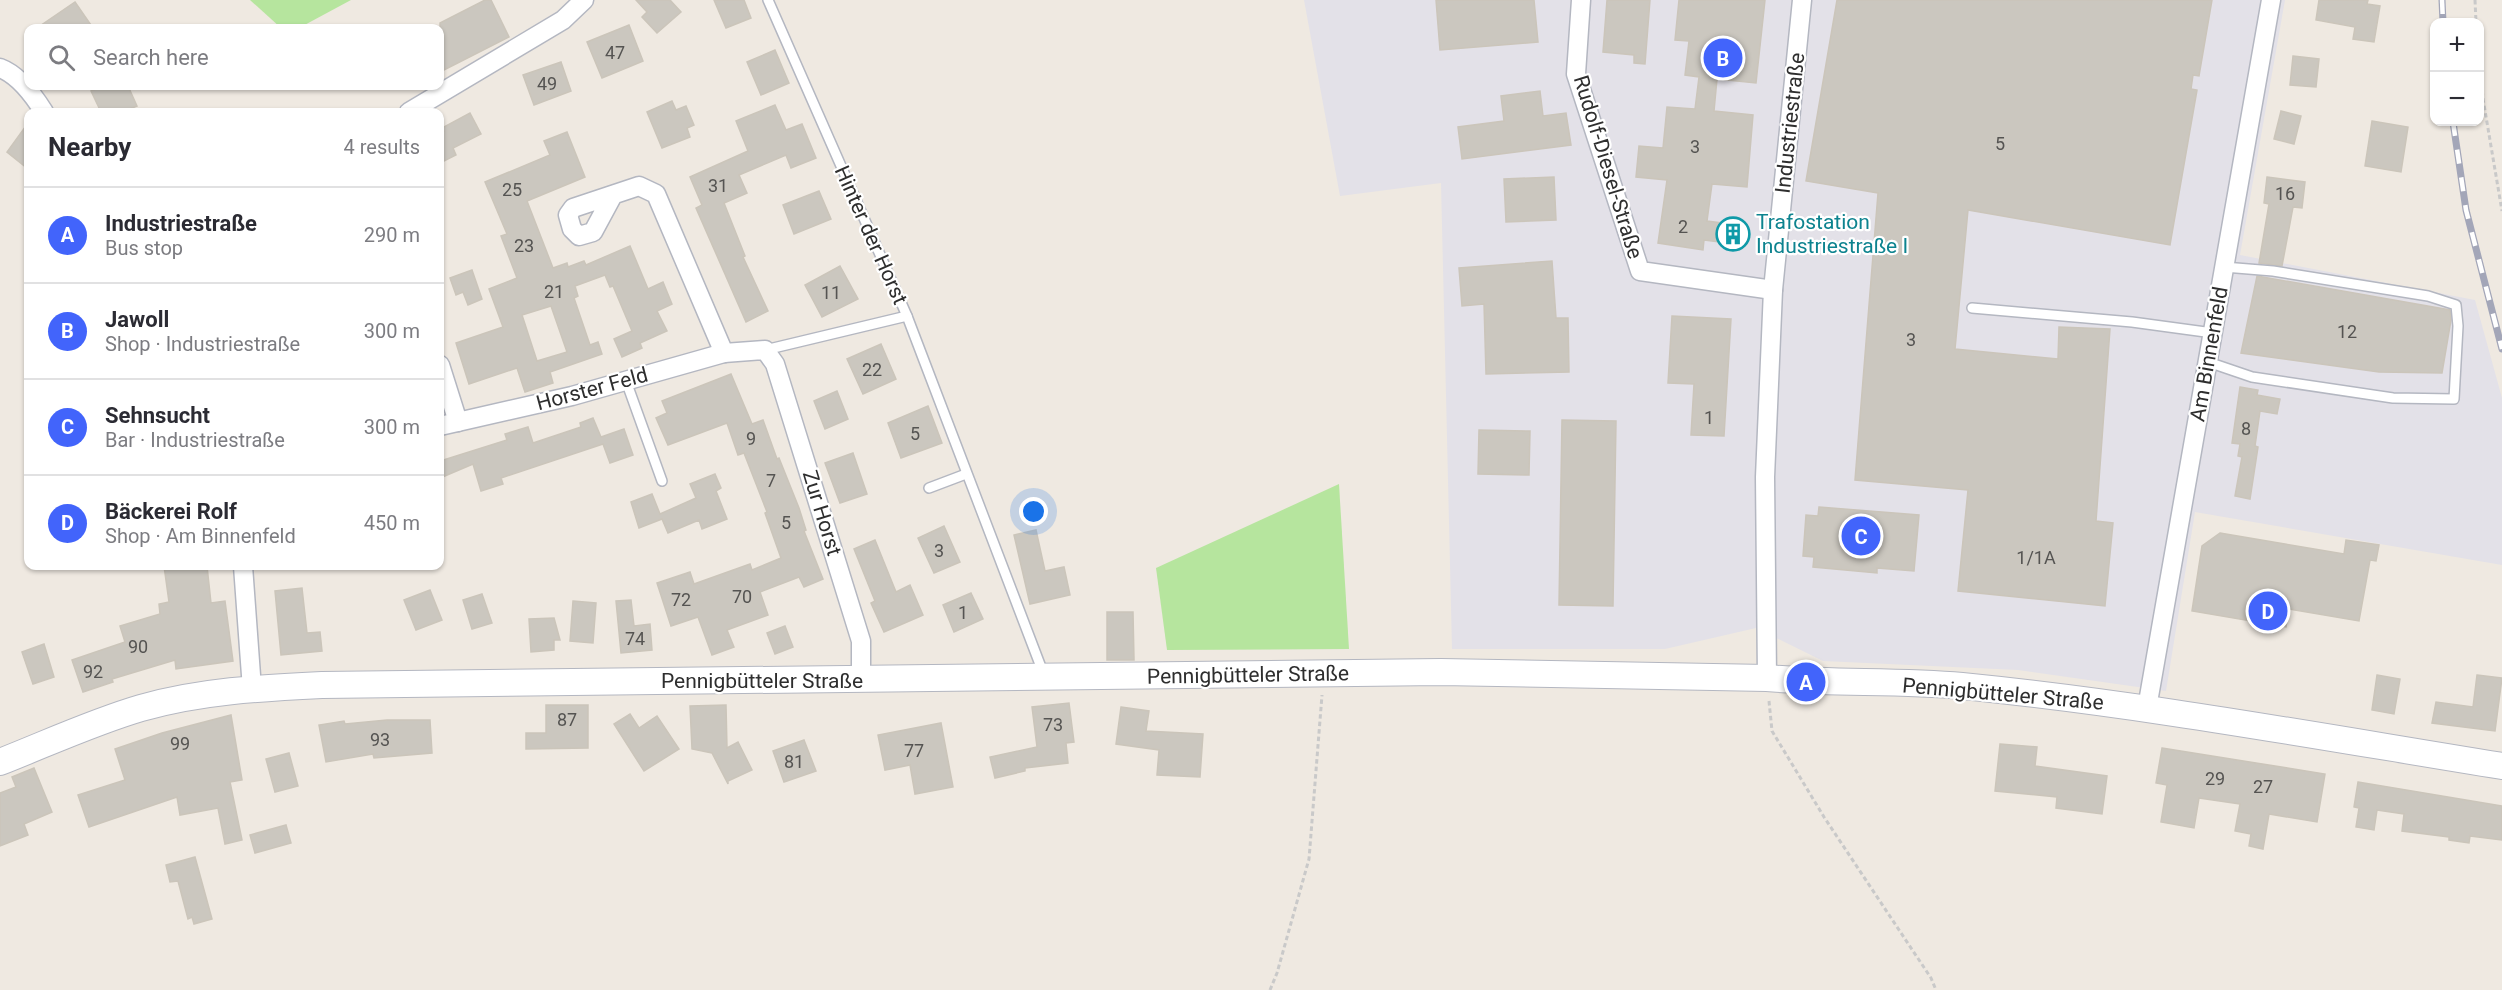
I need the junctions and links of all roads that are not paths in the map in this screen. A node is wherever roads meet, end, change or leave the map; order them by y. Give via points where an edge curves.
1 (584, 0) edge
2 (768, 0) edge
3 (1581, 0) edge
4 (1802, 0) edge
5 (2271, 0) edge
6 (0, 69) edge
7 (24, 87) edge
8 (27, 90) edge
9 (41, 108) edge
10 (416, 108) edge
11 (613, 195) dead end
12 (2224, 267) junction
13 (1773, 290) junction
14 (1972, 308) dead end
15 (907, 316) junction
16 (2213, 333) junction
17 (765, 350) junction
18 (724, 353) junction
19 (2208, 362) junction
20 (444, 378) edge
21 (626, 381) junction
22 (458, 422) junction
23 (444, 425) edge
24 (966, 474) junction
25 (662, 481) dead end
26 (929, 488) dead end
27 (243, 570) edge
28 (1045, 677) junction
29 (1767, 678) junction
30 (861, 681) junction
31 (252, 689) junction
32 (2147, 708) junction
33 (0, 762) edge
34 (2502, 766) edge

1 - 10 street via 562,20
2 - 15 lane, Hinter der Horst
3 - 13 street, Rudolf-Diesel-Straße via 1576,74 1640,271
4 - 13 street, Industriestraße
5 - 12 street, Am Binnenfeld
6 - 7 street via 8,71
8 - 9 street
11 - 18 street via 639,186 656,194
12 - 16 street, Am Binnenfeld
12 - 19 lane via 2428,296 2456,305 2454,399 2392,398 2252,377
13 - 29 street, Industriestraße via 1764,477
14 - 16 lane
15 - 17 lane, Horster Feld
15 - 24 lane, Hinter der Horst
16 - 19 street, Am Binnenfeld
17 - 18 street, Horster Feld
17 - 30 street, Zur Horst via 776,364 861,641
18 - 21 street, Horster Feld
19 - 32 street, Am Binnenfeld
20 - 22 street
21 - 22 street, Horster Feld
21 - 25 lane
22 - 23 street, Horster Feld
24 - 26 lane
24 - 28 lane, Hinter der Horst
27 - 31 street
28 - 29 street, Pennigbütteler Straße via 1441,672
28 - 30 street, Pennigbütteler Straße
29 - 32 street, Pennigbütteler Straße via 1960,686
30 - 31 street, Pennigbütteler Straße via 322,685
31 - 33 street, Pennigbütteler Straße via 140,708
32 - 34 street, Pennigbütteler Straße

